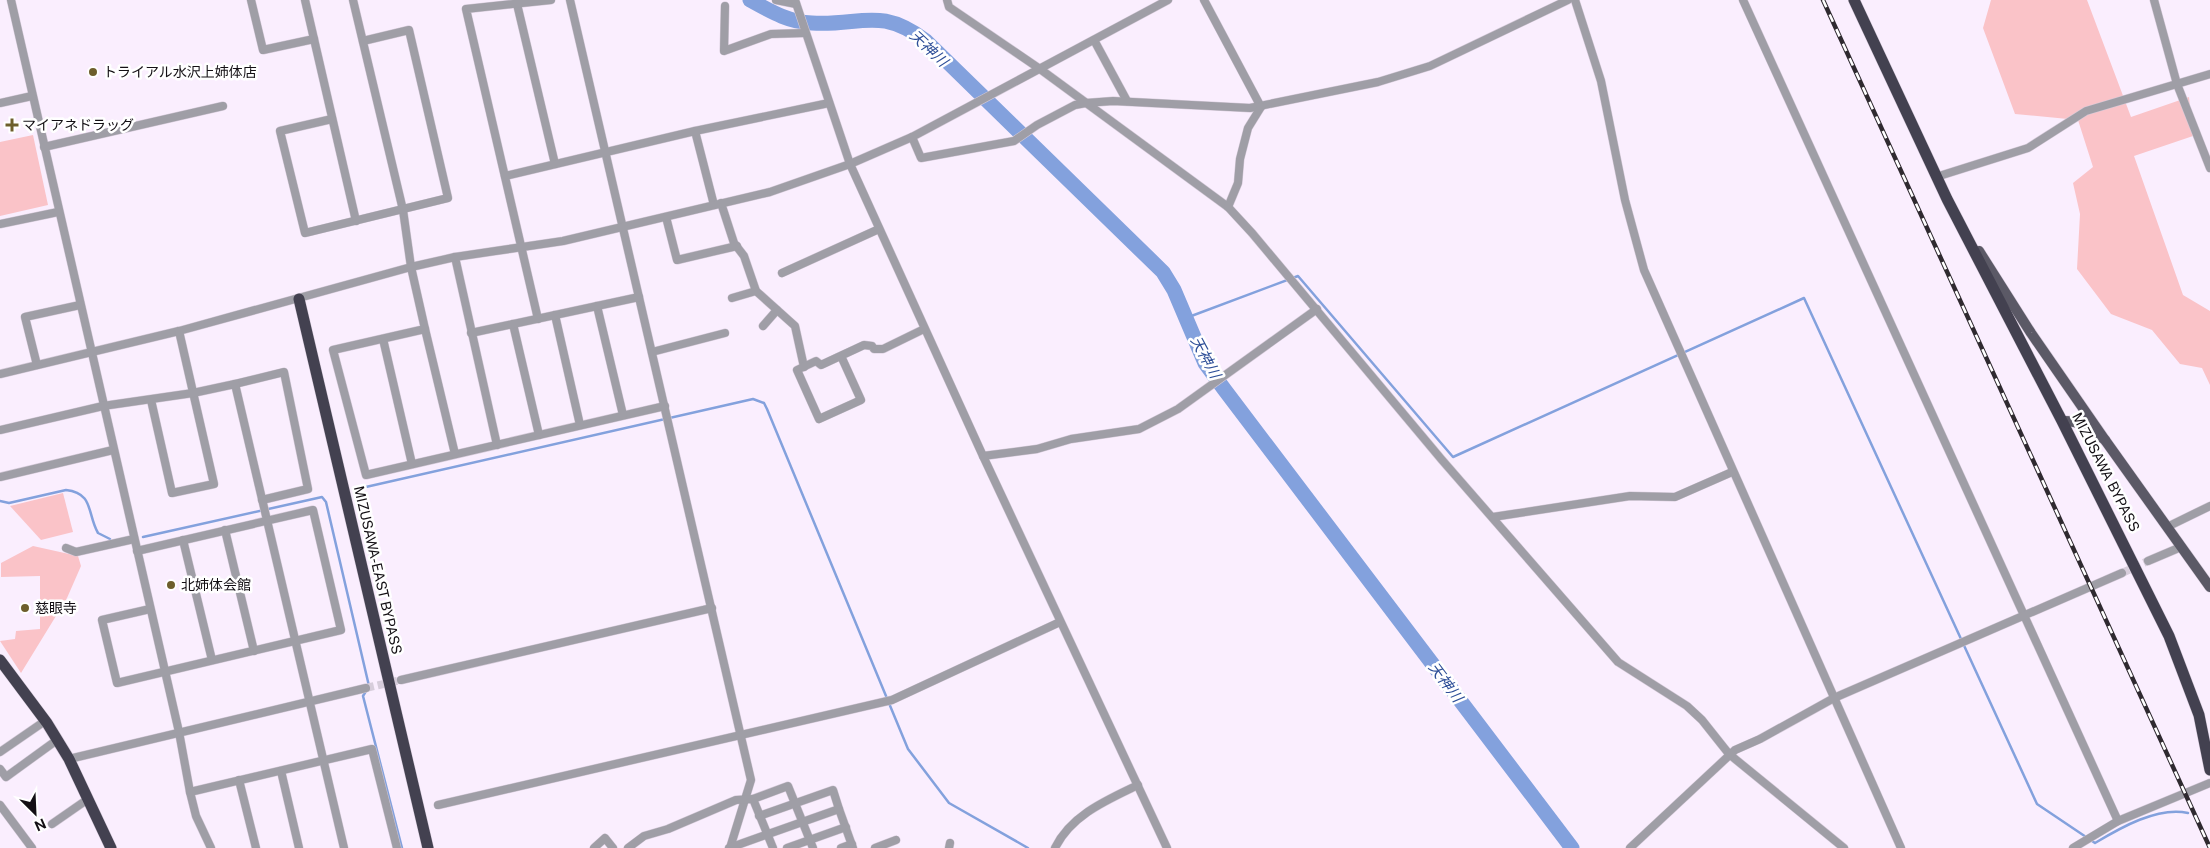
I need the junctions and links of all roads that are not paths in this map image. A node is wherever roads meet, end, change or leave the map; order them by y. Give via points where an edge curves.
1 (11, 0) edge
2 (251, 0) edge
3 (304, 0) edge
4 (353, 0) edge
5 (551, 0) edge
6 (570, 0) edge
7 (776, 0) edge
8 (947, 0) edge
9 (1168, 0) edge
10 (1204, 0) edge
11 (1568, 0) edge
12 (1575, 0) edge
13 (1743, 0) edge
14 (1854, 0) edge
15 (2154, 0) edge
16 (795, 2) edge
17 (517, 4) junction
18 (725, 6) dead end
19 (805, 33) junction
20 (314, 39) junction
21 (363, 40) junction
22 (1094, 40) junction
23 (1040, 69) junction
24 (2210, 74) edge
25 (2177, 84) junction
26 (32, 96) junction
27 (1127, 101) junction
28 (0, 103) edge
29 (829, 103) junction
30 (1086, 103) junction
31 (223, 106) dead end
32 (1261, 106) junction
33 (332, 119) junction
34 (695, 131) junction
35 (912, 137) junction
36 (44, 147) junction
37 (606, 152) junction
38 (555, 164) junction
39 (850, 164) junction
40 (2210, 168) edge
41 (505, 176) junction
42 (1936, 177) junction
43 (1947, 199) junction
44 (718, 204) junction
45 (1228, 208) junction
46 (403, 210) junction
47 (58, 212) junction
48 (666, 217) junction
49 (356, 221) junction
50 (0, 224) edge
51 (623, 228) junction
52 (879, 229) junction
53 (736, 246) junction
54 (521, 248) junction
55 (455, 257) junction
56 (411, 267) junction
57 (782, 274) dead end
58 (756, 291) junction
59 (639, 297) junction
60 (732, 298) dead end
61 (299, 299) junction
62 (80, 305) junction
63 (597, 306) junction
64 (1316, 309) junction
65 (777, 310) junction
66 (555, 315) junction
67 (538, 319) junction
68 (513, 324) junction
69 (763, 326) dead end
70 (425, 329) junction
71 (924, 329) junction
72 (179, 331) junction
73 (471, 333) junction
74 (725, 333) dead end
75 (383, 339) junction
76 (91, 352) junction
77 (652, 352) junction
78 (842, 356) junction
79 (37, 365) junction
80 (804, 367) junction
81 (0, 374) edge
82 (235, 384) junction
83 (193, 393) junction
84 (151, 400) junction
85 (103, 406) junction
86 (665, 406) junction
87 (623, 415) junction
88 (2062, 421) junction
89 (580, 425) junction
90 (0, 430) edge
91 (539, 435) junction
92 (2105, 440) junction
93 (497, 445) junction
94 (113, 450) junction
95 (455, 454) junction
96 (982, 456) junction
97 (412, 464) junction
98 (1732, 472) junction
99 (0, 476) edge
100 (262, 500) junction
101 (2210, 506) edge
102 (1493, 518) junction
103 (267, 520) junction
104 (2167, 527) junction
105 (225, 530) junction
106 (134, 539) junction
107 (183, 540) junction
108 (2181, 547) junction
109 (66, 548) dead end
110 (137, 551) junction
111 (2148, 561) tunnel mouth
112 (2122, 573) tunnel mouth
113 (2210, 587) edge
114 (712, 608) junction
115 (150, 609) junction
116 (2025, 616) junction
117 (1060, 622) junction
118 (296, 642) junction
119 (254, 651) junction
120 (0, 660) edge
121 (212, 660) junction
122 (165, 671) junction
123 (401, 680) tunnel mouth
124 (366, 688) tunnel mouth
125 (1834, 698) junction
126 (310, 702) junction
127 (45, 721) junction
128 (179, 732) junction
129 (741, 735) junction
130 (58, 740) junction
131 (0, 752) edge
132 (1729, 754) junction
133 (70, 759) junction
134 (324, 760) junction
135 (0, 769) edge
136 (2210, 770) edge
137 (281, 771) junction
138 (239, 780) junction
139 (2210, 783) edge
140 (1138, 785) junction
141 (190, 792) junction
142 (88, 799) junction
143 (749, 799) junction
144 (795, 803) junction
145 (0, 805) edge
146 (438, 805) dead end
147 (839, 809) junction
148 (759, 816) junction
149 (2118, 821) junction
150 (804, 822) junction
151 (52, 824) dead end
152 (846, 827) junction
153 (768, 836) junction
154 (810, 840) junction
155 (896, 840) dead end
156 (853, 846) edge
157 (32, 848) edge
158 (111, 848) edge
159 (211, 848) edge
160 (256, 848) edge
161 (299, 848) edge
162 (344, 848) edge
163 (397, 848) edge
164 (428, 848) edge
165 (594, 848) edge
166 (613, 848) edge
167 (628, 848) edge
168 (729, 848) edge
169 (773, 848) edge
170 (787, 848) edge
171 (813, 848) edge
172 (842, 848) edge
173 (875, 848) edge
174 (1055, 848) edge
175 (1167, 848) edge
176 (1630, 848) edge
177 (1844, 848) edge
178 (1901, 848) edge
179 (2073, 848) edge

1 - 26 street
2 - 20 street via 262,50
3 - 20 street
4 - 21 street
5 - 17 street
6 - 37 street
7 - 16 street
8 - 23 street via 949,7
9 - 22 street
10 - 32 street
11 - 32 street via 1410,73
12 - 98 street via 1601,81 1625,200 1644,270
13 - 116 street
14 - 42 highway, MIZUSAWA BYPASS
15 - 25 street
16 - 19 street
17 - 38 street
17 - 41 street via 466,9
18 - 19 street via 724,51 772,34
19 - 29 street
20 - 33 street
21 - 46 street
21 - 46 street via 409,30 448,198
22 - 23 street
22 - 27 street
23 - 30 street
23 - 35 street
24 - 25 street
25 - 40 street
25 - 42 street via 2086,111 2028,148
26 - 28 street
26 - 36 street
27 - 30 street
27 - 32 street via 1214,107
29 - 34 street
29 - 39 street
30 - 35 street via 1037,125 1014,141 921,158
30 - 45 street
31 - 36 street
32 - 45 street via 1248,128 1238,183
33 - 49 street
33 - 49 street via 280,131 305,233
34 - 37 street
34 - 44 street
35 - 39 street
36 - 47 street
37 - 38 street
37 - 51 street
38 - 41 street
39 - 44 street via 770,192
39 - 52 street
41 - 54 street
42 - 43 highway, MIZUSAWA BYPASS
43 - 88 highway, MIZUSAWA BYPASS
43 - 92 main road via 2031,333
44 - 48 street
44 - 53 street
45 - 64 street
46 - 49 street
46 - 56 street
47 - 50 street
47 - 62 street
48 - 51 street
48 - 53 street via 677,260
51 - 54 street
51 - 59 street
52 - 57 street
52 - 71 street
53 - 58 street via 744,256
54 - 55 street
54 - 67 street
55 - 56 street
55 - 73 street
56 - 61 street
56 - 70 street
58 - 60 street
58 - 65 street
59 - 63 street
59 - 77 street
61 - 72 street
61 - 164 highway, MIZUSAWA-EAST BYPASS
62 - 76 street
62 - 79 street via 26,317
63 - 66 street
63 - 87 street
64 - 96 street via 1178,409 1139,428 1037,449
64 - 102 street
65 - 69 street
65 - 80 street via 795,326
66 - 67 street
66 - 89 street
67 - 68 street
68 - 73 street
68 - 91 street
70 - 75 street
70 - 95 street
71 - 78 street via 883,349 864,346
71 - 96 street
72 - 76 street
72 - 83 street
73 - 93 street
74 - 77 street
75 - 97 street
75 - 97 street via 333,350 366,475
76 - 79 street
76 - 85 street
77 - 86 street
78 - 80 street via 820,365 816,362
78 - 80 street via 861,400 819,419 797,370
79 - 81 street
82 - 83 street
82 - 100 street
82 - 100 street via 284,372 308,488
83 - 84 street
83 - 84 street via 214,484 172,494
84 - 85 street
85 - 90 street
85 - 94 street
86 - 87 street
86 - 114 street
87 - 89 street
88 - 92 main road via 2074,420 2090,427
88 - 136 highway, MIZUSAWA BYPASS via 2170,636 2199,715
89 - 91 street
91 - 93 street
92 - 104 main road
93 - 95 street
94 - 99 street
94 - 106 street
95 - 97 street
96 - 117 street
98 - 102 street via 1675,497 1630,496
98 - 125 street
100 - 103 street
101 - 104 street
102 - 132 street via 1618,662 1687,706
103 - 105 street
103 - 118 street
103 - 118 street via 313,510 341,630
104 - 108 main road
105 - 107 street
105 - 119 street
106 - 109 street via 76,552
106 - 110 street
107 - 110 street
107 - 121 street
108 - 111 street
108 - 113 main road
110 - 115 street
112 - 116 street
114 - 123 street
114 - 129 street
115 - 122 street
115 - 122 street via 102,620 117,683
116 - 125 street
116 - 149 street
117 - 129 street via 892,700
117 - 140 street
118 - 119 street
118 - 126 street
119 - 121 street
120 - 127 highway
121 - 122 street
122 - 128 street
124 - 126 street
125 - 132 street
125 - 178 street
126 - 128 street
126 - 134 street
127 - 130 highway
127 - 131 street
128 - 133 street
128 - 141 street
129 - 143 street via 751,780
129 - 146 street
130 - 133 highway
130 - 135 street via 6,777
132 - 176 street
132 - 177 street
133 - 142 highway
134 - 137 street
134 - 162 street
134 - 163 street via 372,750
137 - 138 street
137 - 161 street
138 - 141 street
138 - 160 street
139 - 149 street
140 - 174 street via 1088,809
140 - 175 street
141 - 159 street via 196,816
142 - 151 street
142 - 158 highway
143 - 144 street via 788,786
143 - 148 street
143 - 167 street via 736,800 644,836
143 - 168 street
144 - 147 street via 833,790
144 - 148 street
144 - 150 street
145 - 157 street
147 - 150 street
147 - 152 street
148 - 153 street
149 - 179 street
150 - 153 street
150 - 154 street
152 - 154 street
152 - 156 street
153 - 168 street
153 - 169 street
154 - 170 street
154 - 171 street
155 - 173 street
156 - 172 street
165 - 166 street via 605,838

